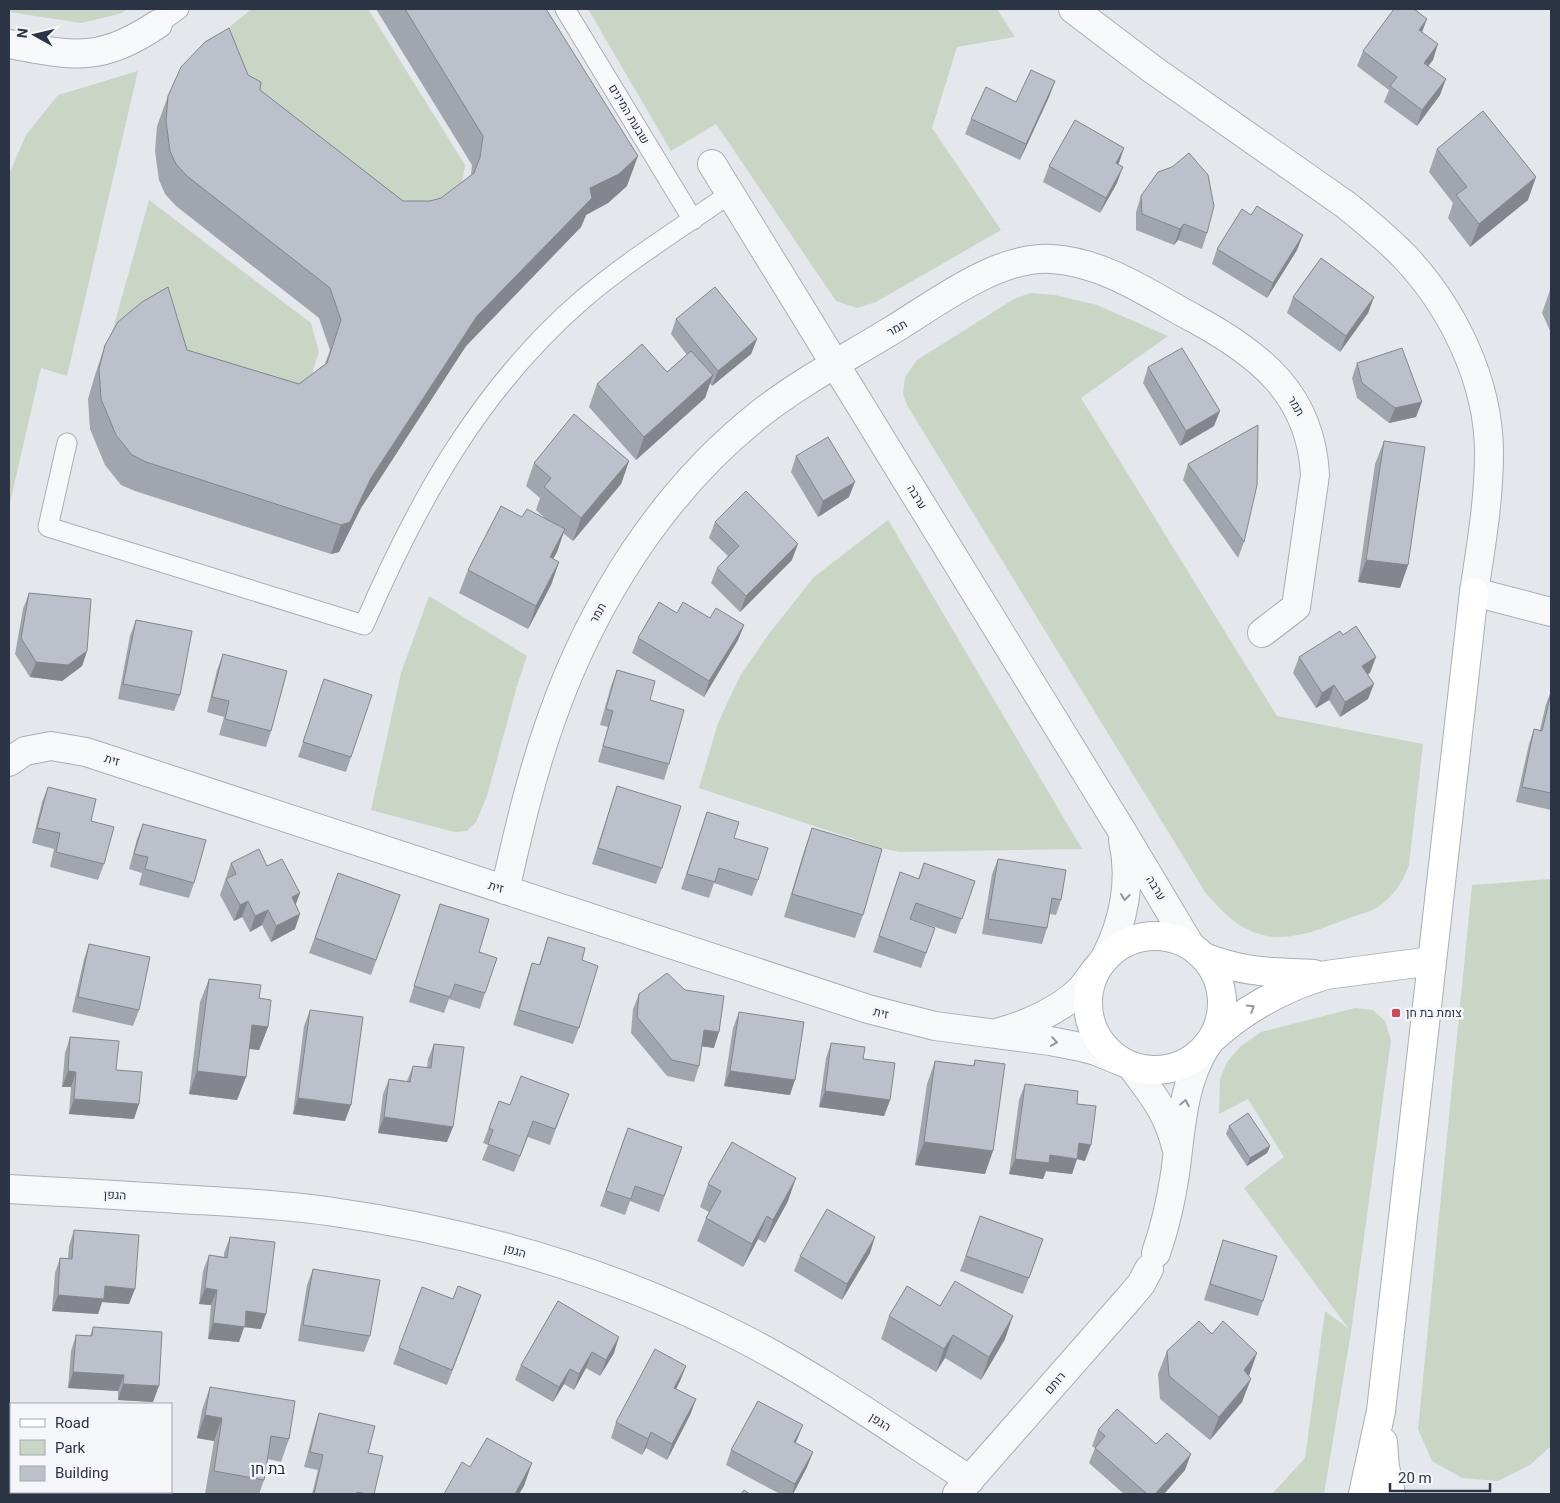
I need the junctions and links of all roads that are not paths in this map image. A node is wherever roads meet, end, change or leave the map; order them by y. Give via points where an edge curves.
1 (566, 9) edge
2 (1073, 9) edge
3 (169, 17) edge
4 (9, 44) edge
5 (712, 164) dead end
6 (731, 193) junction
7 (693, 220) junction
8 (836, 364) junction
9 (67, 443) dead end
10 (1474, 592) junction
11 (1551, 612) edge
12 (1262, 633) dead end
13 (9, 762) edge
14 (1122, 831) junction
15 (505, 890) junction
16 (1197, 951) junction
17 (1432, 961) junction
18 (1101, 963) junction
19 (1326, 975) junction
20 (988, 1034) junction
21 (1209, 1043) junction
22 (1126, 1064) junction
23 (1177, 1151) junction
24 (9, 1189) edge
25 (1381, 1411) junction
26 (964, 1487) edge
27 (1363, 1494) edge
28 (1391, 1494) edge

1 - 7 lane, שבעת המינים
2 - 10 street via 1361,217 1404,257 1430,289 1453,324 1468,356 1484,406 1489,451 1487,499
3 - 4 street via 110,50 74,55
5 - 6 street, ערבה
6 - 7 lane
6 - 8 street, ערבה
7 - 9 lane via 628,264 584,299 543,336 506,378 472,422 412,519 364,625 48,526
8 - 12 street, תמר via 978,278 996,269 1032,259 1065,260 1098,268 1221,333 1259,362 1290,395 1309,432 1314,453 1315,475 1296,607
8 - 14 street, ערבה
8 - 15 street, תמר via 762,413 709,460 661,514 618,575 582,644 551,719 525,802
10 - 11 street
10 - 17 main road
13 - 15 street, זית via 25,750 51,746 86,752
14 - 16 street, ערבה
14 -> 18 street, ערבה via 1126,863 1125,901 1115,939
15 - 20 street, זית via 868,1009 935,1026
16 - 18 main road via 1178,940 1150,936 1125,942
16 - 19 main road via 1221,964 1252,971
16 - 21 main road via 1215,974 1222,999 1218,1026
17 - 19 main road
17 - 25 main road
18 - 20 street, זית via 1080,990 1055,1008 1029,1022
18 - 22 main road via 1091,980 1088,994 1089,1021 1101,1044
21 -> 19 main road via 1235,1019 1262,1002
20 -> 22 street, זית via 1081,1047
21 - 22 main road via 1195,1057 1172,1069 1145,1070
23 -> 21 street, רותם via 1188,1086 1195,1064
22 - 23 street, רותם via 1159,1102
23 - 26 street, רותם via 1167,1216 1153,1261 1131,1296
24 - 26 street, הגפן via 257,1203 326,1211 431,1230 536,1256 665,1302 739,1336 802,1371
25 - 27 main road
25 - 28 main road via 1385,1467

